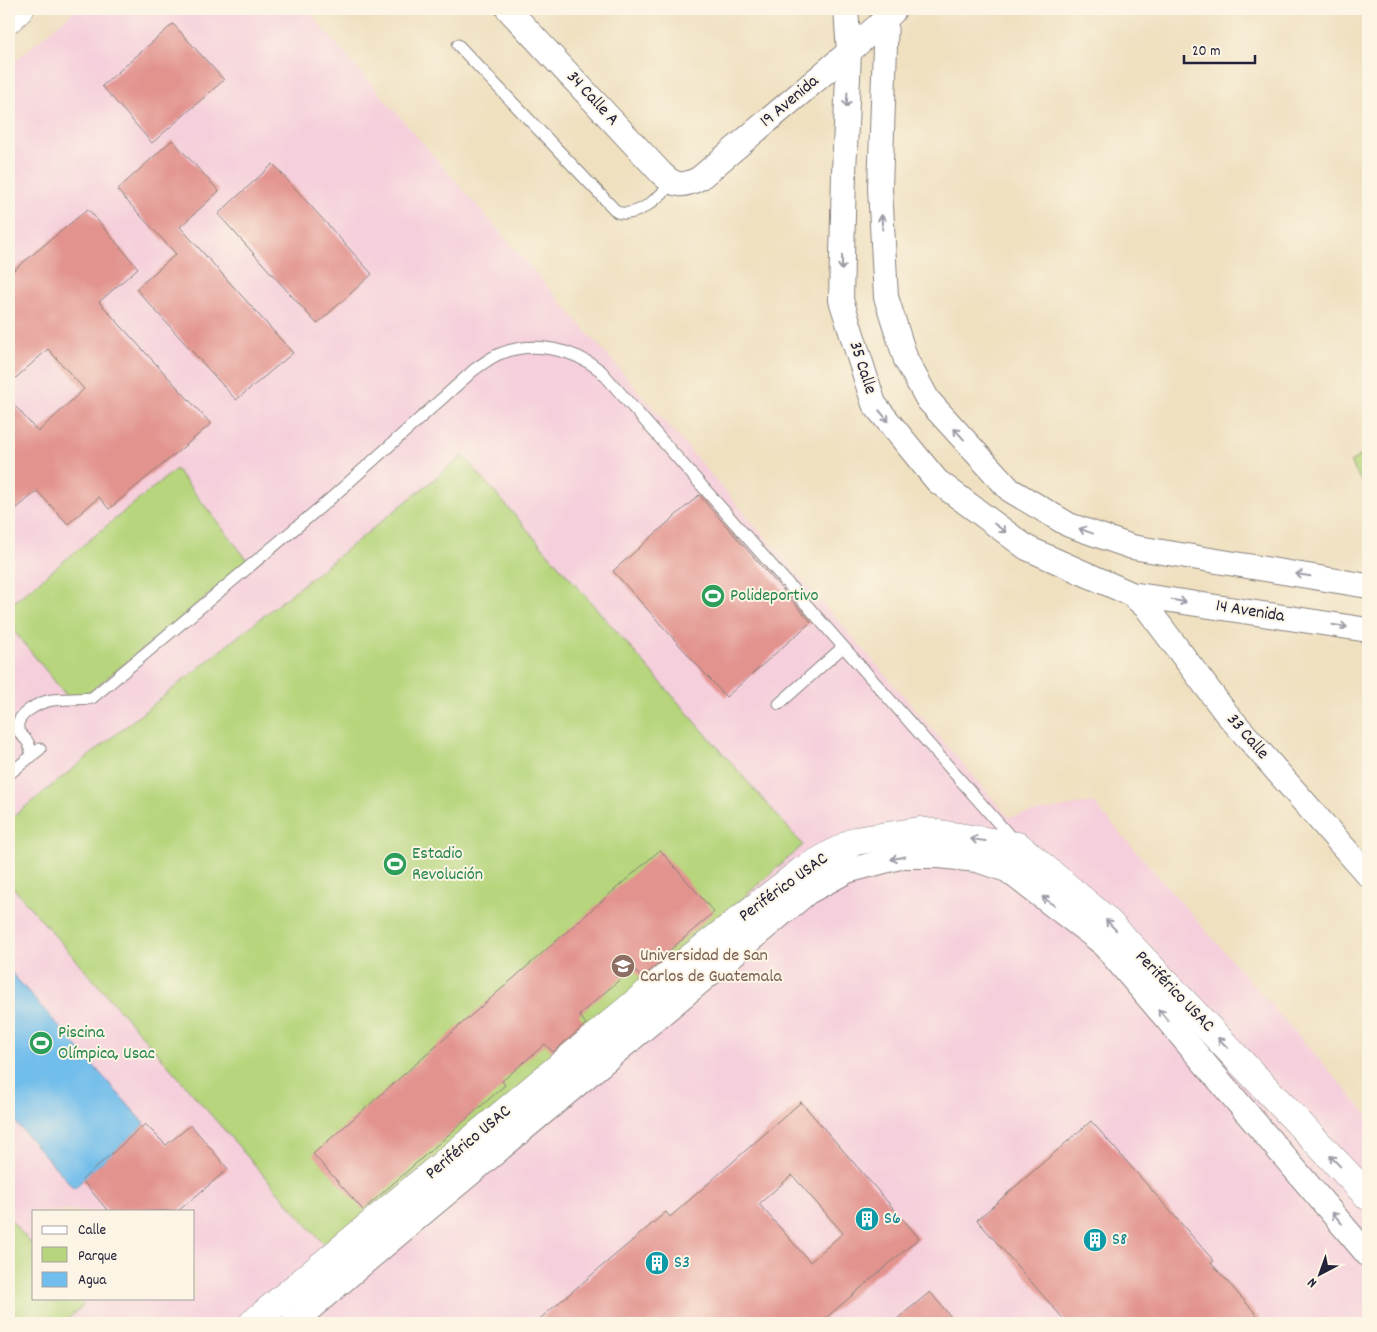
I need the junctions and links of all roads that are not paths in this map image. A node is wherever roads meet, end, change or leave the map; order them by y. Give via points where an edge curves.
1 (20, 9) edge
2 (508, 9) edge
3 (846, 9) edge
4 (888, 12) edge
5 (9, 19) edge
6 (458, 45) dead end
7 (849, 52) junction
8 (677, 184) junction
9 (1368, 586) edge
10 (1131, 594) junction
11 (1368, 630) edge
12 (843, 647) junction
13 (779, 704) dead end
14 (9, 733) edge
15 (21, 735) junction
16 (40, 749) dead end
17 (31, 757) junction
18 (9, 774) edge
19 (1018, 846) junction
20 (1368, 875) edge
21 (1368, 1196) edge
22 (1368, 1255) edge
23 (253, 1323) edge
24 (293, 1323) edge

1 - 5 street
2 - 8 street, 34 Calle A via 661,173
3 - 7 street, 35 Calle
4 - 7 street, 19 Avenida
9 -> 4 street via 1132,547 1069,525 1010,490 928,400 906,360 886,297 880,188
6 - 8 lane via 617,212 624,214 639,210
7 - 8 street, 19 Avenida via 700,178
7 -> 10 street, 35 Calle via 841,300 874,404 937,481 1026,548
10 -> 11 street, 14 Avenida
10 - 20 street, 33 Calle via 1147,608 1226,713
12 - 13 lane
12 - 15 lane via 601,371 577,356 544,347 524,347 500,353 475,369 328,500 92,698 50,700 25,713 18,722
12 - 19 lane
14 - 15 lane
15 - 17 lane via 27,740
16 - 17 lane
17 - 18 lane
21 -> 19 street, Periférico USAC via 1106,919
19 -> 23 street, Periférico USAC via 920,831 855,841 802,871 669,975
22 -> 24 street, Periférico USAC via 1102,943 1008,870 963,858 904,856 847,871 808,892

